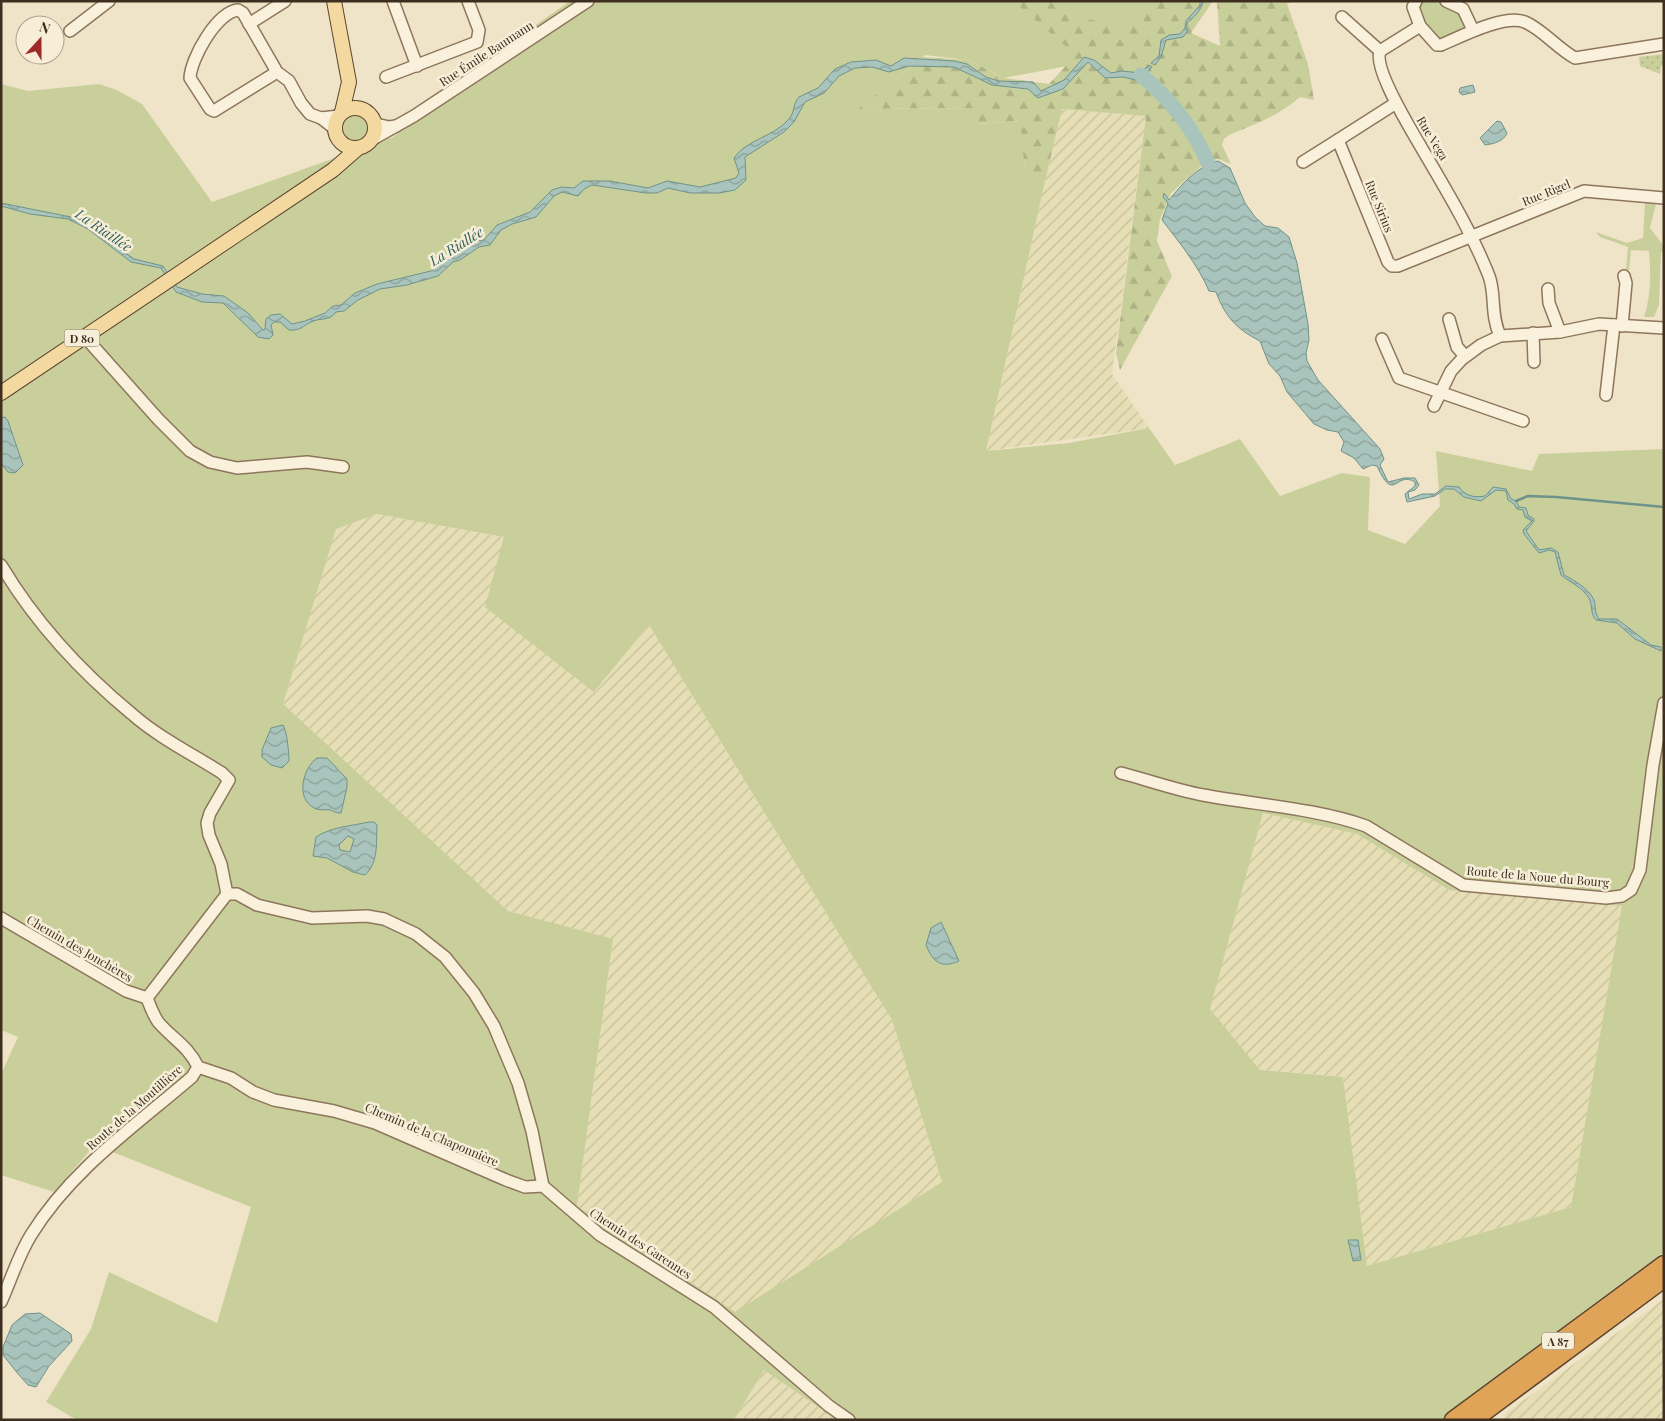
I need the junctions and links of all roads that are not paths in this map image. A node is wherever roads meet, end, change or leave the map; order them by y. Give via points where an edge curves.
1 (109, 1) edge
2 (286, 1) edge
3 (334, 1) edge
4 (393, 1) edge
5 (468, 1) edge
6 (588, 1) edge
7 (1416, 1) edge
8 (1446, 1) edge
9 (1342, 16) dead end
10 (249, 24) junction
11 (1420, 26) junction
12 (1473, 30) junction
13 (70, 31) dead end
14 (1664, 44) edge
15 (1380, 51) junction
16 (417, 66) junction
17 (277, 72) junction
18 (386, 78) dead end
19 (348, 82) junction
20 (1396, 103) junction
21 (364, 109) junction
22 (338, 124) junction
23 (376, 124) junction
24 (398, 126) junction
25 (373, 139) junction
26 (1338, 140) junction
27 (357, 148) junction
28 (1303, 162) dead end
29 (333, 170) junction
30 (1664, 198) edge
31 (1472, 236) junction
32 (1624, 276) dead end
33 (1548, 289) dead end
34 (1449, 319) dead end
35 (1618, 325) junction
36 (1664, 328) edge
37 (1560, 332) junction
38 (1533, 333) junction
39 (1500, 336) junction
40 (85, 337) junction
41 (1382, 339) dead end
42 (1465, 356) junction
43 (1534, 362) dead end
44 (1, 393) edge
45 (1440, 394) junction
46 (1606, 395) dead end
47 (1434, 406) dead end
48 (1523, 420) dead end
49 (342, 467) dead end
50 (1, 565) edge
51 (1664, 703) edge
52 (1121, 772) dead end
53 (226, 894) junction
54 (1, 918) edge
55 (147, 998) junction
56 (198, 1067) junction
57 (542, 1186) junction
58 (1664, 1264) edge
59 (1664, 1279) edge
60 (1, 1302) edge
61 (848, 1420) edge
62 (1454, 1420) edge
63 (1474, 1420) edge

1 - 13 street
2 - 10 street
3 - 19 main road
4 - 16 street
5 - 16 street via 479,30 477,42
6 - 24 street, Rue Émile Baumann
7 - 11 street via 1413,7
8 - 12 street via 1463,9
9 - 15 street
10 - 17 street
10 - 17 street via 238,10 218,21 193,63 190,78 194,85 214,111
11 - 12 street via 1433,42 1440,45
11 - 15 street
12 - 14 street via 1509,21 1523,22 1575,58
15 - 20 street, Rue Vega via 1380,64
16 - 18 street
17 - 22 street via 289,82 310,114
19 - 21 main road
19 - 22 main road
20 - 26 street
20 - 31 street, Rue Vega
21 - 22 main road via 352,108
21 - 23 main road
22 - 27 main road via 346,146
22 - 29 main road via 340,147
23 - 24 street
23 - 25 main road
24 - 25 street, Rue Émile Baumann
25 - 27 main road
26 - 28 street
26 - 31 street, Rue Sirius via 1392,266
27 - 29 main road, D 80
29 - 40 main road, D 80
30 - 31 street, Rue Rigel via 1584,192
31 - 39 street, Rue Vega via 1491,284 1492,312
32 - 35 street via 1626,283
33 - 37 street via 1549,303
34 - 42 street via 1457,347
35 - 36 street
35 - 37 street via 1580,326
35 - 46 street
37 - 38 street
38 - 39 street
38 - 43 street
39 - 42 street
40 - 44 main road, D 80
40 - 49 street via 190,451 210,462 237,468 307,462
41 - 45 street via 1399,378
42 - 45 street via 1452,371
45 - 47 street
45 - 48 street
50 - 53 street via 37,619 75,662 133,715 229,780 207,823 221,864
51 - 52 street, Route de la Noue du Bourg via 1640,870 1631,890 1622,896 1606,898 1463,885 1366,826 1349,820 1200,795
53 - 55 street
53 - 57 street via 237,894 257,905 312,918 366,916 384,919 416,934 445,957 474,993 508,1058 532,1131
54 - 55 street, Chemin des Jonchères via 126,991
55 - 56 street, Route de la Moutillière via 158,1022 180,1040 194,1056
56 - 57 street, Chemin de la Chaponnière via 231,1078 274,1100 375,1123 525,1187
56 - 60 street, Route de la Moutillière via 192,1077 98,1155 52,1205 23,1250
57 - 61 street, Chemin des Garennes via 600,1235 714,1307
58 - 62 highway, A 87
59 - 63 highway, A 87

